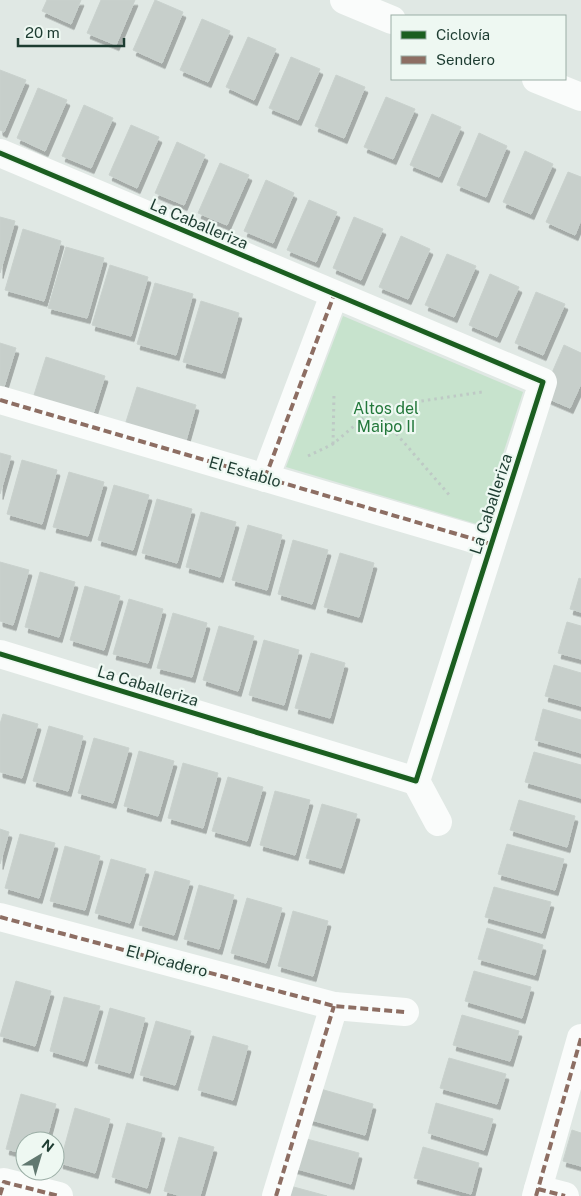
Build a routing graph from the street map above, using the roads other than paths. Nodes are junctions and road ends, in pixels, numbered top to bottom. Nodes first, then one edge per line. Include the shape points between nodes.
1 (344, 0) edge
2 (391, 20) edge
3 (538, 80) edge
4 (581, 97) edge
5 (0, 152) edge
6 (334, 295) junction
7 (0, 400) edge
8 (265, 478) junction
9 (491, 544) junction
10 (0, 654) edge
11 (416, 780) junction
12 (438, 822) dead end
13 (0, 917) edge
14 (334, 1006) junction
15 (405, 1012) dead end
16 (581, 1038) edge
17 (537, 1192) edge
18 (0, 1195) edge
19 (59, 1196) edge
20 (276, 1196) edge
21 (566, 1196) edge

1 - 2 street
3 - 4 street
5 - 6 street, La Caballeriza
6 - 8 street
6 - 9 street, La Caballeriza via 543,382
7 - 8 street, El Establo
8 - 9 street, El Establo
9 - 11 street, La Caballeriza
10 - 11 street, La Caballeriza
11 - 12 street
13 - 14 street, El Picadero
14 - 15 street, El Picadero
14 - 20 street
16 - 17 street
17 - 21 street
18 - 19 street via 4,1182

